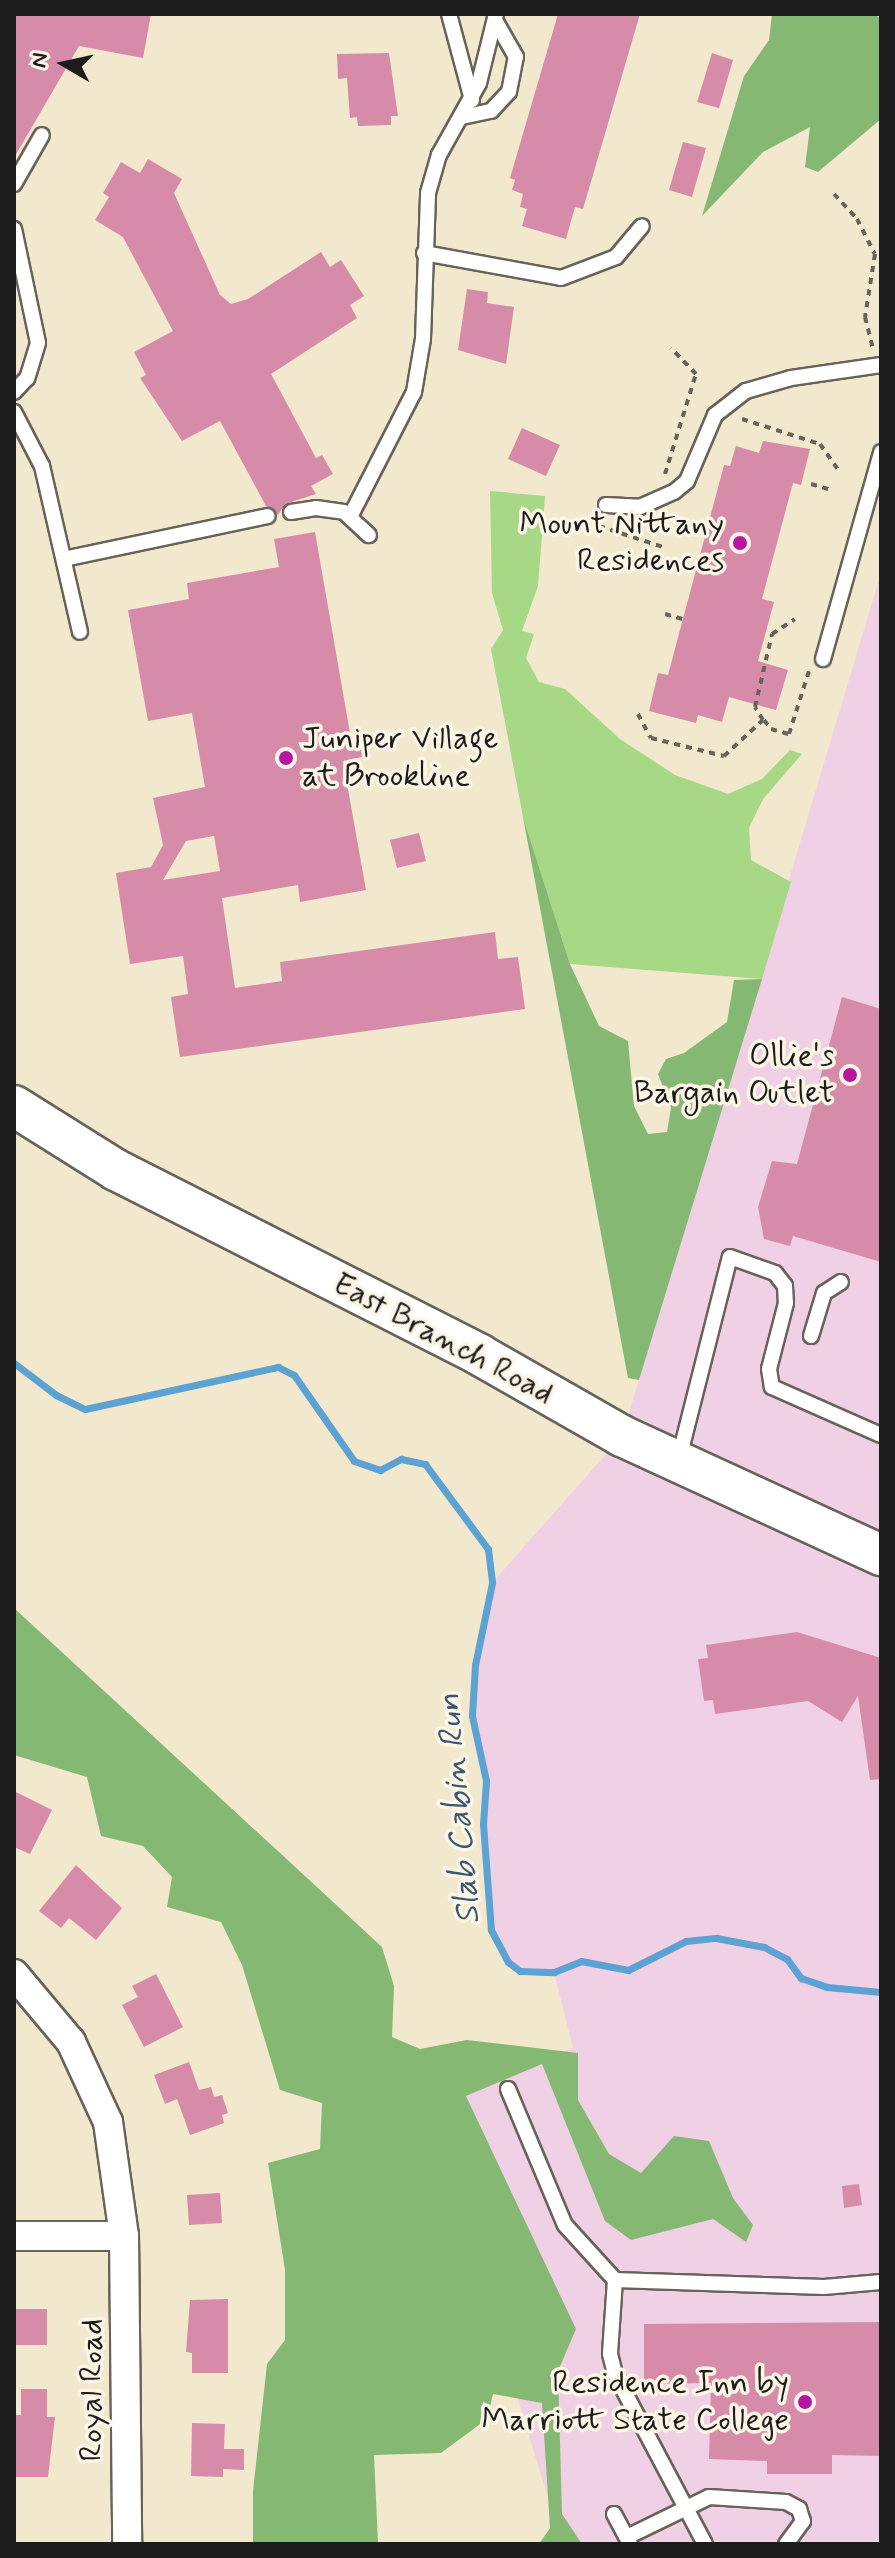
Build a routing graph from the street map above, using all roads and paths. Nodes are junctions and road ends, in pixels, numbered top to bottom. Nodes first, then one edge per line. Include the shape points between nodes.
1 (449, 14) edge
2 (496, 17) edge
3 (472, 101) junction
4 (462, 117) junction
5 (42, 135) dead end
6 (14, 184) edge
7 (834, 194) dead end
8 (642, 226) dead end
9 (14, 229) edge
10 (424, 253) junction
11 (19, 278) edge
12 (671, 348) dead end
13 (877, 358) edge
14 (14, 392) edge
15 (14, 412) edge
16 (734, 416) dead end
17 (881, 452) edge
18 (838, 470) dead end
19 (668, 482) dead end
20 (811, 484) dead end
21 (832, 490) dead end
22 (606, 505) dead end
23 (291, 512) dead end
24 (351, 515) junction
25 (268, 516) dead end
26 (599, 526) dead end
27 (369, 535) dead end
28 (666, 548) dead end
29 (64, 559) junction
30 (665, 614) dead end
31 (682, 619) dead end
32 (795, 619) dead end
33 (80, 632) dead end
34 (823, 659) joint
35 (638, 714) dead end
36 (763, 720) junction
37 (14, 1106) edge
38 (841, 1282) dead end
39 (811, 1336) dead end
40 (881, 1435) edge
41 (678, 1463) junction
42 (881, 1555) edge
43 (14, 1974) edge
44 (508, 2089) dead end
45 (14, 2236) edge
46 (124, 2236) junction
47 (615, 2280) junction
48 (881, 2282) edge
49 (687, 2507) junction
50 (614, 2514) dead end
51 (629, 2541) edge
52 (127, 2544) edge
53 (705, 2544) edge
54 (786, 2544) edge

1 - 3 lane
2 - 3 lane
2 - 4 lane via 516,57 509,92 491,111
3 - 4 lane
4 - 10 lane via 432,176
5 - 6 lane
7 - 13 path via 857,219 875,254 865,317
8 - 10 lane via 616,257 561,278
9 - 11 lane
10 - 24 lane via 423,339 414,392
11 - 14 lane via 38,343 27,378
12 - 19 path via 696,374 665,472
13 - 22 lane via 774,382 734,398 707,427 687,481 655,502 625,509
15 - 29 lane via 42,466
16 - 18 path via 820,444
17 - 34 lane
20 - 21 path
23 - 24 lane via 316,508
24 - 27 lane
25 - 29 lane
26 - 28 path
29 - 33 lane
30 - 31 path
32 - 36 path via 767,640 755,707
34 - 36 path via 809,669 789,734 771,729
35 - 36 path via 651,738 724,756
37 - 41 main road, East Branch Road via 116,1170 480,1355
38 - 39 lane via 824,1293
40 - 41 lane via 772,1387 769,1369 786,1303 785,1286 775,1273 730,1257
41 - 42 main road, East Branch Road
43 - 46 street, Royal Road via 71,2042 92,2080 108,2122
44 - 47 lane via 565,2225 577,2245
45 - 46 street
46 - 52 street, Royal Road
47 - 48 lane via 824,2287
47 - 49 lane via 610,2354 615,2374 649,2447
49 - 51 lane
49 - 53 lane
49 - 54 lane via 709,2497 786,2502 799,2509 803,2521
50 - 51 lane

